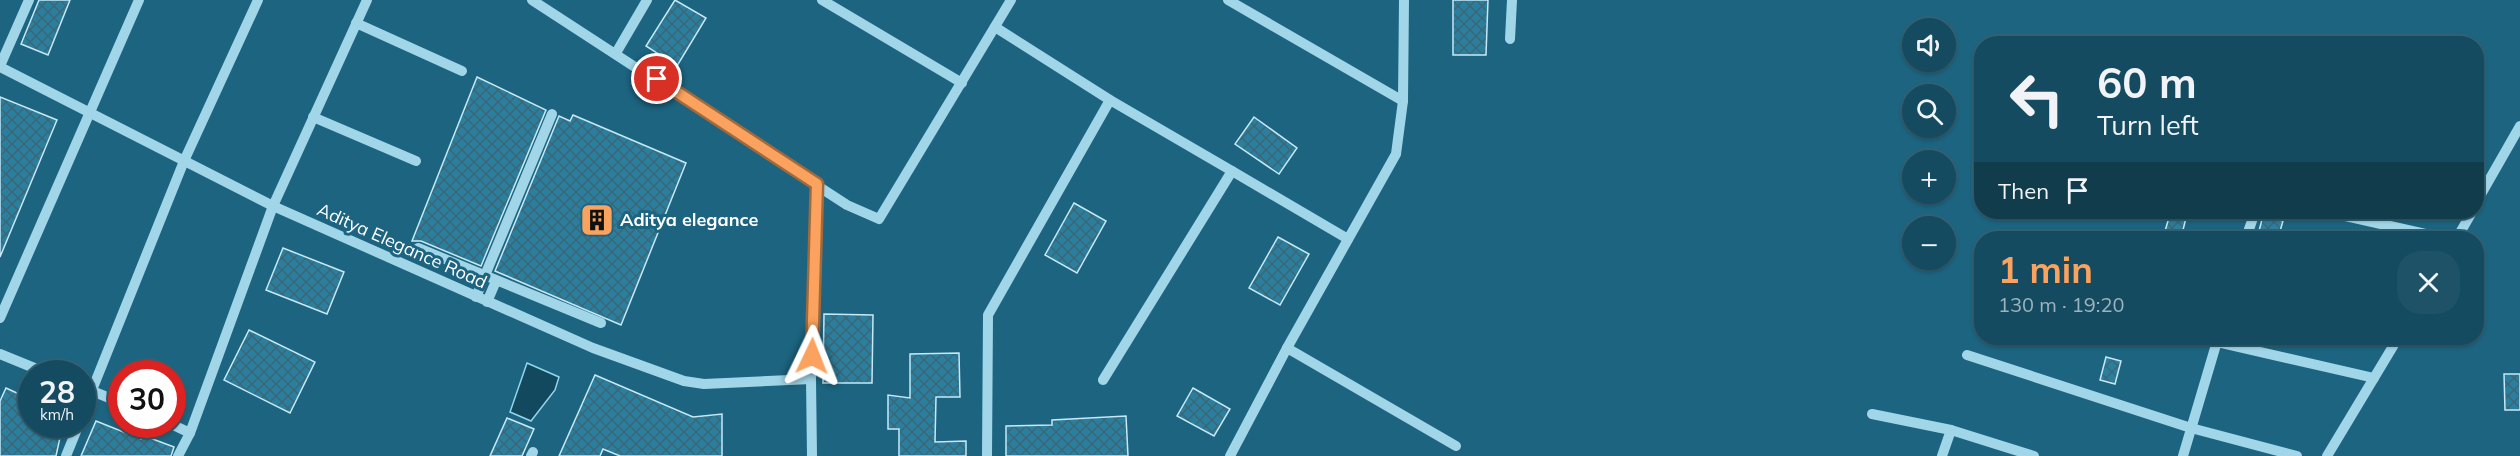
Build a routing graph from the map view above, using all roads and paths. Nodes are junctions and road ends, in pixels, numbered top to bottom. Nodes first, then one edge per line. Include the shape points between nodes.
1 (29, 0) edge
2 (139, 0) edge
3 (258, 0) edge
4 (367, 0) edge
5 (532, 0) edge
6 (648, 0) edge
7 (822, 0) edge
8 (1011, 0) edge
9 (1228, 0) edge
10 (1404, 0) edge
11 (1512, 0) edge
12 (838, 4) edge
13 (356, 23) junction
14 (994, 27) junction
15 (1510, 39) dead end
16 (616, 53) junction
17 (0, 67) edge
18 (462, 71) dead end
19 (962, 83) junction
20 (1110, 100) junction
21 (1403, 100) junction
22 (89, 110) junction
23 (552, 114) dead end
24 (313, 117) junction
25 (2520, 126) edge
26 (184, 160) junction
27 (416, 161) dead end
28 (1232, 171) junction
29 (2484, 180) edge
30 (817, 184) junction
31 (273, 206) junction
32 (2382, 219) edge
33 (2421, 231) edge
34 (1348, 239) junction
35 (418, 248) dead end
36 (484, 276) junction
37 (496, 280) junction
38 (476, 297) junction
39 (487, 302) junction
40 (0, 318) edge
41 (601, 323) dead end
42 (2216, 345) edge
43 (2238, 345) edge
44 (2394, 345) edge
45 (1287, 348) junction
46 (1967, 355) dead end
47 (1, 358) edge
48 (18, 364) edge
49 (96, 368) edge
50 (2374, 378) junction
51 (811, 379) junction
52 (1103, 380) dead end
53 (1872, 414) dead end
54 (2191, 428) junction
55 (1951, 430) junction
56 (186, 431) edge
57 (190, 433) junction
58 (73, 438) edge
59 (1456, 446) dead end
60 (66, 456) edge
61 (178, 456) edge
62 (812, 456) edge
63 (987, 456) edge
64 (1230, 456) edge
65 (1941, 456) edge
66 (2034, 456) edge
67 (2183, 456) edge
68 (2297, 456) edge
69 (2327, 456) edge

1 - 17 street
2 - 22 street
3 - 26 street
4 - 13 street
5 - 16 street
6 - 16 street
7 - 12 street
8 - 14 street
9 - 21 street
10 - 21 street
11 - 15 street
12 - 19 street
13 - 18 street
13 - 24 street
14 - 19 street
14 - 20 street
16 - 30 street
17 - 22 street, Aditya Elegance Road
19 - 30 street via 879,219
20 - 28 street
20 - 63 street via 988,315
21 - 34 street via 1396,154
22 - 26 street, Aditya Elegance Road
22 - 40 street
23 - 36 street
24 - 27 street
24 - 31 street
25 - 29 street
26 - 31 street, Aditya Elegance Road
26 - 49 street
28 - 34 street
28 - 52 street
30 - 51 street
31 - 38 street, Aditya Elegance Road
31 - 57 street
32 - 33 street
34 - 45 street
35 - 36 street
36 - 37 street
36 - 38 street
37 - 39 street
37 - 41 street
38 - 39 street, Aditya Elegance Road
39 - 51 street, Aditya Elegance Road via 592,348 684,381 704,384
42 - 54 street
43 - 50 street
44 - 50 street
45 - 59 street
45 - 64 street
46 - 54 street
47 - 48 street
50 - 69 street
51 - 62 street
53 - 55 street
54 - 67 street
54 - 68 street
55 - 65 street
55 - 66 street
56 - 57 street
57 - 61 street
58 - 60 street

